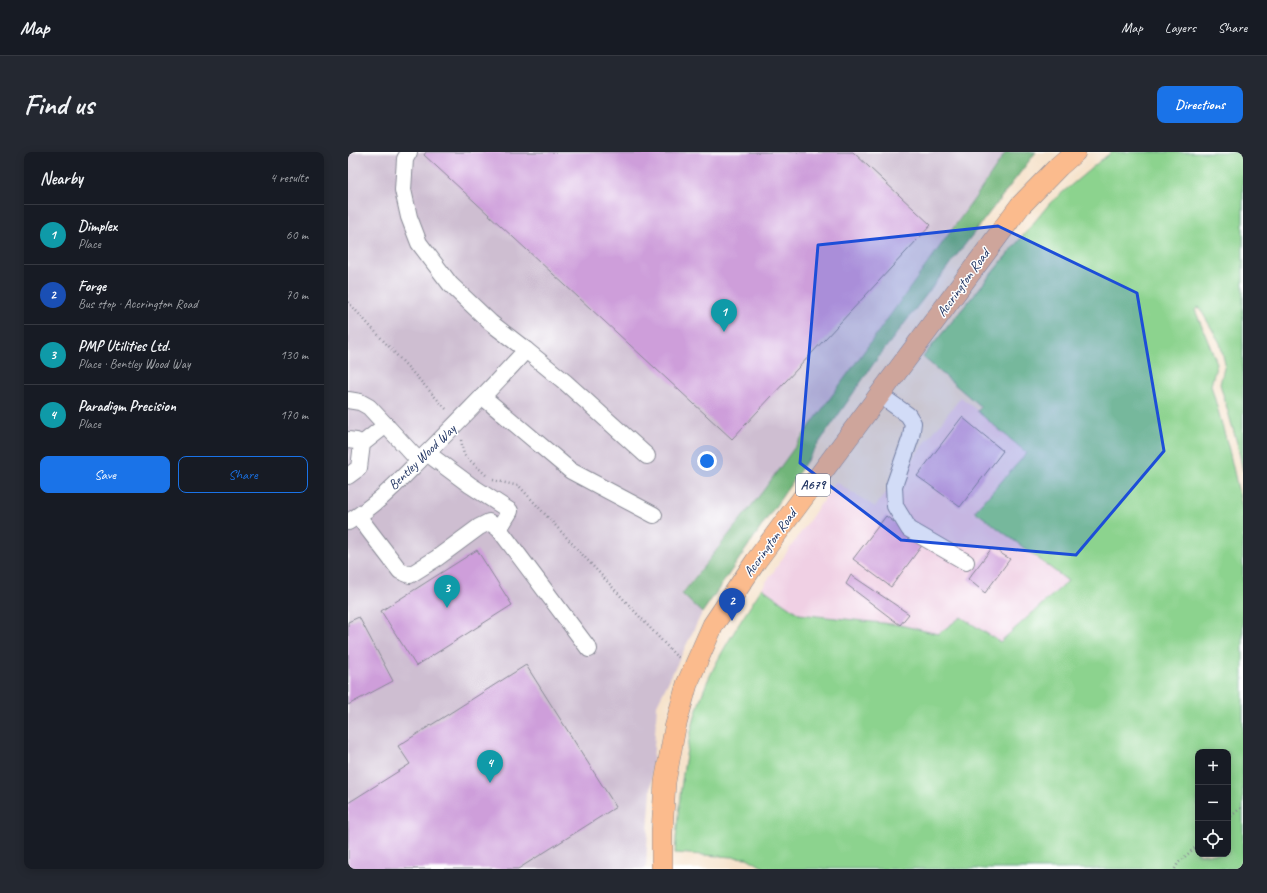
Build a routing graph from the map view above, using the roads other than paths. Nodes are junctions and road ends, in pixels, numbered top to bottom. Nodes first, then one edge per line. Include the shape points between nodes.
1 (409, 152) edge
2 (1075, 152) edge
3 (526, 350) junction
4 (488, 392) junction
5 (880, 395) junction
6 (348, 400) edge
7 (386, 425) junction
8 (355, 442) edge
9 (647, 456) dead end
10 (423, 457) junction
11 (348, 476) edge
12 (654, 515) dead end
13 (353, 519) edge
14 (499, 529) junction
15 (966, 562) dead end
16 (589, 648) dead end
17 (662, 869) edge

1 - 3 street via 405,159 404,190 409,216 419,243 450,284 491,323
2 - 5 main road, Accrington Road / A679 via 1020,206
3 - 4 street, Bentley Wood Way
3 - 9 street
4 - 10 street, Bentley Wood Way
4 - 12 street via 571,471
5 - 15 street via 908,415 913,423 911,437 894,486 895,506 909,529
5 - 17 main road, Accrington Road / A679 via 756,561 713,625 695,664 675,728 665,782
6 - 7 street via 369,407
7 - 8 street
7 - 10 street
8 - 11 street via 359,468
10 - 13 street, Bentley Wood Way via 394,486
10 - 14 street via 510,511
13 - 14 street via 400,571 410,575 479,527 489,522
14 - 16 street

